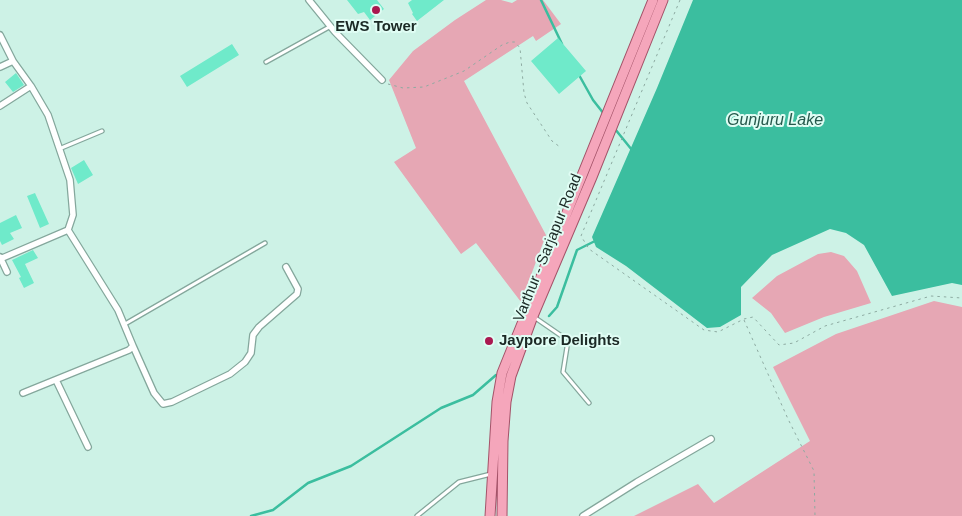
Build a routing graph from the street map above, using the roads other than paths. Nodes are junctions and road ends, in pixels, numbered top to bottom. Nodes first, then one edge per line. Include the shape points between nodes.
1 (309, 0) edge
2 (653, 0) edge
3 (663, 0) edge
4 (331, 26) junction
5 (0, 35) edge
6 (13, 61) junction
7 (266, 62) dead end
8 (0, 67) edge
9 (382, 80) road end
10 (32, 86) junction
11 (0, 106) edge
12 (102, 131) dead end
13 (58, 150) junction
14 (68, 230) junction
15 (265, 243) dead end
16 (0, 258) edge
17 (286, 267) dead end
18 (7, 272) dead end
19 (533, 316) junction
20 (125, 324) junction
21 (133, 346) junction
22 (56, 380) junction
23 (24, 393) dead end
24 (589, 403) dead end
25 (711, 439) dead end
26 (88, 446) dead end
27 (491, 474) junction
28 (417, 516) edge
29 (490, 516) edge
30 (502, 516) edge
31 (583, 516) edge

1 - 4 street
2 - 27 main road, Varthur - Sarjapur Road via 502,373 496,402
3 - 19 main road, Varthur - Sarjapur Road
4 - 7 lane
4 - 9 street
5 - 6 street
6 - 8 street
6 - 10 street
10 - 11 street
10 - 13 street via 48,115
12 - 13 lane
13 - 14 street via 70,180 73,215
14 - 16 street
14 - 20 street
15 - 20 lane
16 - 18 street
17 - 21 street via 298,289 297,294 258,327 253,335 251,353 230,374 163,404 154,393
19 - 24 lane via 563,337 567,347 563,372
19 - 30 main road, Varthur - Sarjapur Road via 511,376 506,402 502,441
20 - 21 street
21 - 22 street
22 - 23 street
22 - 26 street
25 - 31 street
27 - 28 lane via 459,482
27 - 29 main road, Varthur - Sarjapur Road

